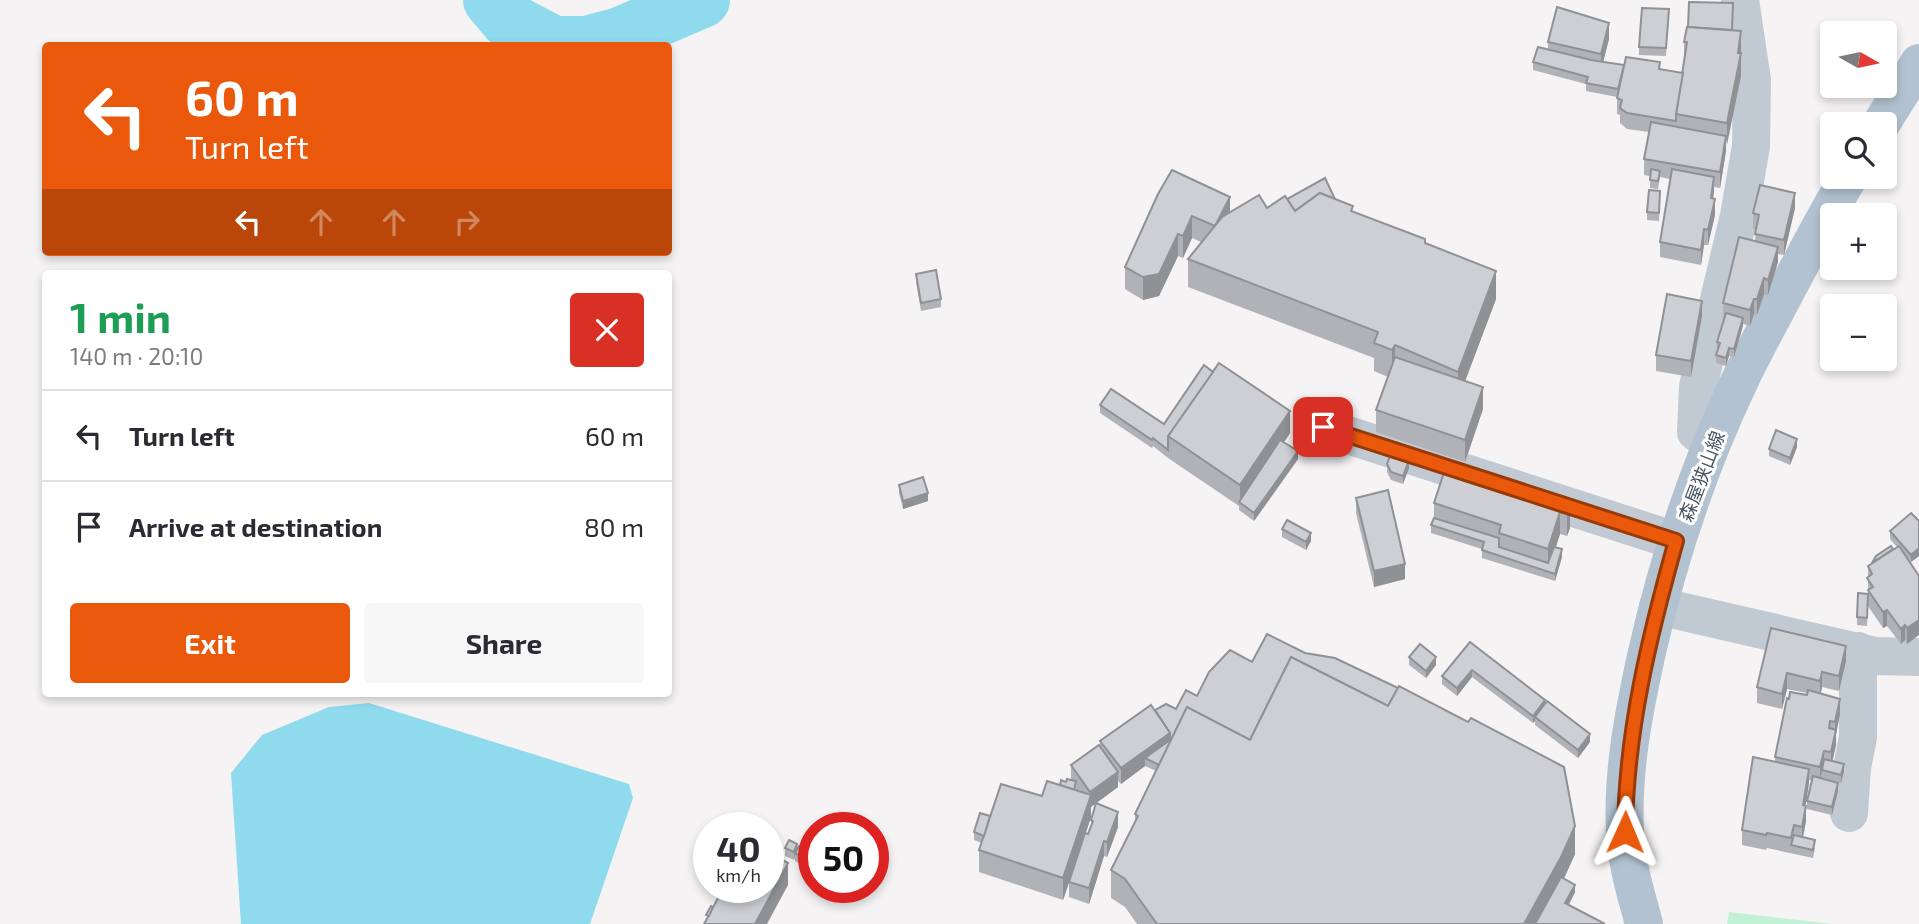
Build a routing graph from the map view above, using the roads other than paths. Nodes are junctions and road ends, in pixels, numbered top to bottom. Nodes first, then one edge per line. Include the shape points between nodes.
1 (1740, 0) edge
2 (1919, 63) edge
3 (1888, 112) edge
4 (1843, 189) edge
5 (1323, 427) dead end
6 (1711, 444) junction
7 (1676, 541) junction
8 (1658, 607) junction
9 (1858, 652) junction
10 (1919, 657) edge
11 (1849, 813) dead end
12 (1644, 924) edge

1 - 6 street via 1752,80 1751,146 1698,387 1696,432
2 - 3 main road
4 - 6 main road, 森屋狭山線 via 1739,381
5 - 7 street
6 - 7 main road, 森屋狭山線
7 - 8 main road, 森屋狭山線
8 - 9 street
8 - 12 main road, 森屋狭山線 via 1638,691 1625,794 1629,864
9 - 10 street
9 - 11 street via 1858,737

